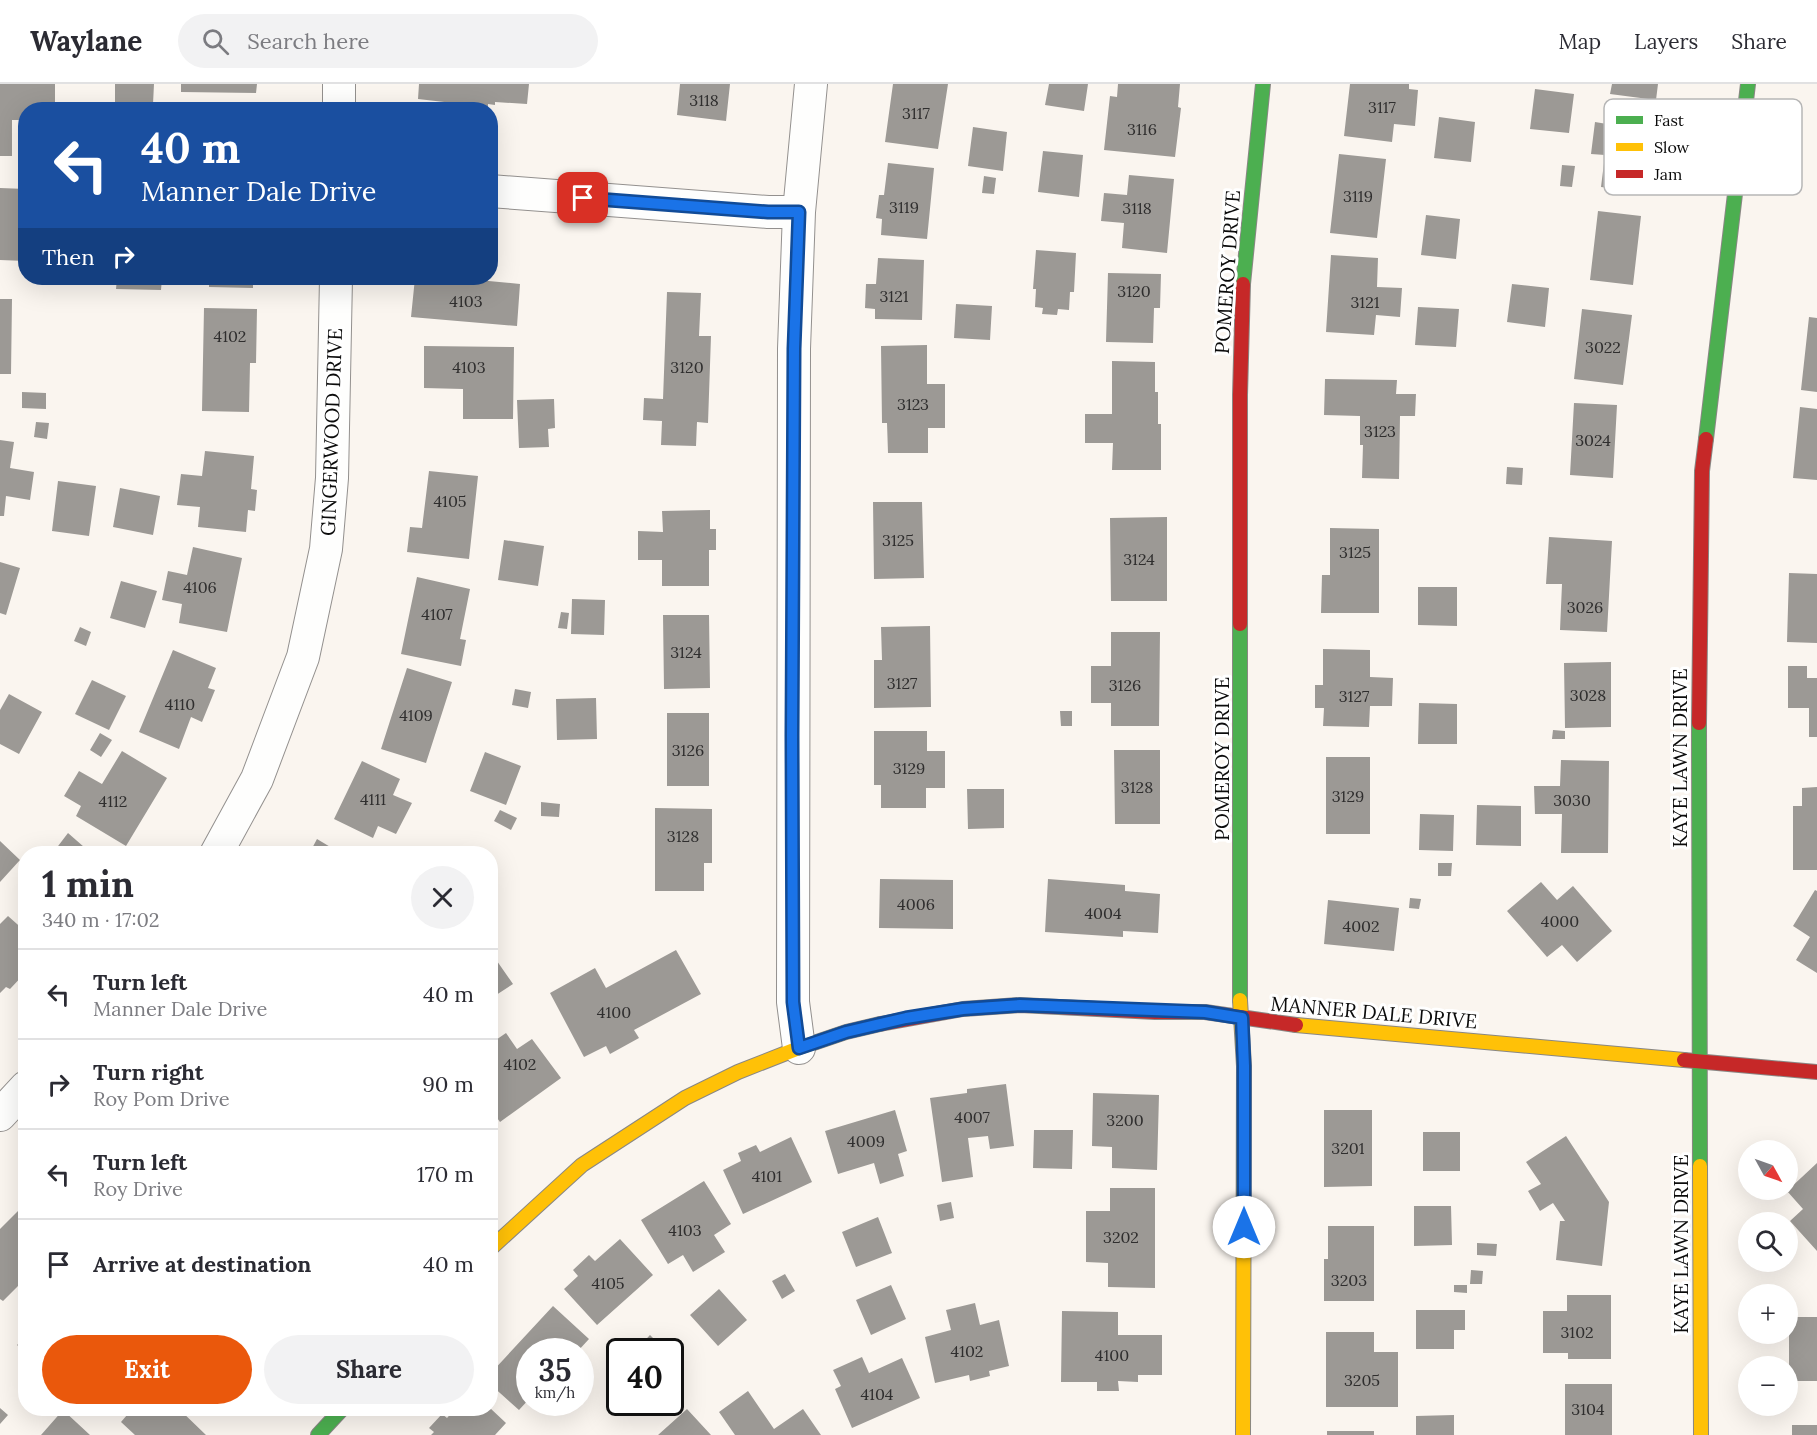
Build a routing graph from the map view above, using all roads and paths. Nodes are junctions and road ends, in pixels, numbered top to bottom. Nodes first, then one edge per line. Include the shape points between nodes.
1 (339, 84) edge
2 (811, 84) edge
3 (1263, 84) edge
4 (1748, 84) edge
5 (1746, 99) edge
6 (339, 102) edge
7 (498, 192) edge
8 (1735, 195) edge
9 (799, 212) junction
10 (336, 285) edge
11 (220, 846) edge
12 (1242, 1018) junction
13 (799, 1048) junction
14 (1698, 1060) junction
15 (1817, 1072) edge
16 (18, 1096) edge
17 (0, 1115) edge
18 (498, 1242) edge
19 (336, 1416) edge
20 (318, 1435) edge
21 (1244, 1435) edge
22 (1701, 1435) edge

1 - 6 street
2 - 9 street
3 - 12 street, POMEROY DRIVE via 1243,275 1240,395
4 - 5 street, KAYE LAWN DRIVE
7 - 9 street
8 - 14 street, KAYE LAWN DRIVE via 1702,471
9 - 13 street via 794,349 792,748 793,1002
10 - 11 street, GINGERWOOD DRIVE via 333,478 326,549 303,657 257,778
12 - 13 street, MANNER DALE DRIVE via 1205,1012 1086,1007 963,1009 846,1032
12 - 14 street, MANNER DALE DRIVE
12 - 21 street, POMEROY DRIVE
13 - 18 street, MANNER DALE DRIVE via 738,1072 666,1110 582,1165
14 - 15 street, MANNER DALE DRIVE
14 - 22 street, KAYE LAWN DRIVE
16 - 17 street
19 - 20 street

